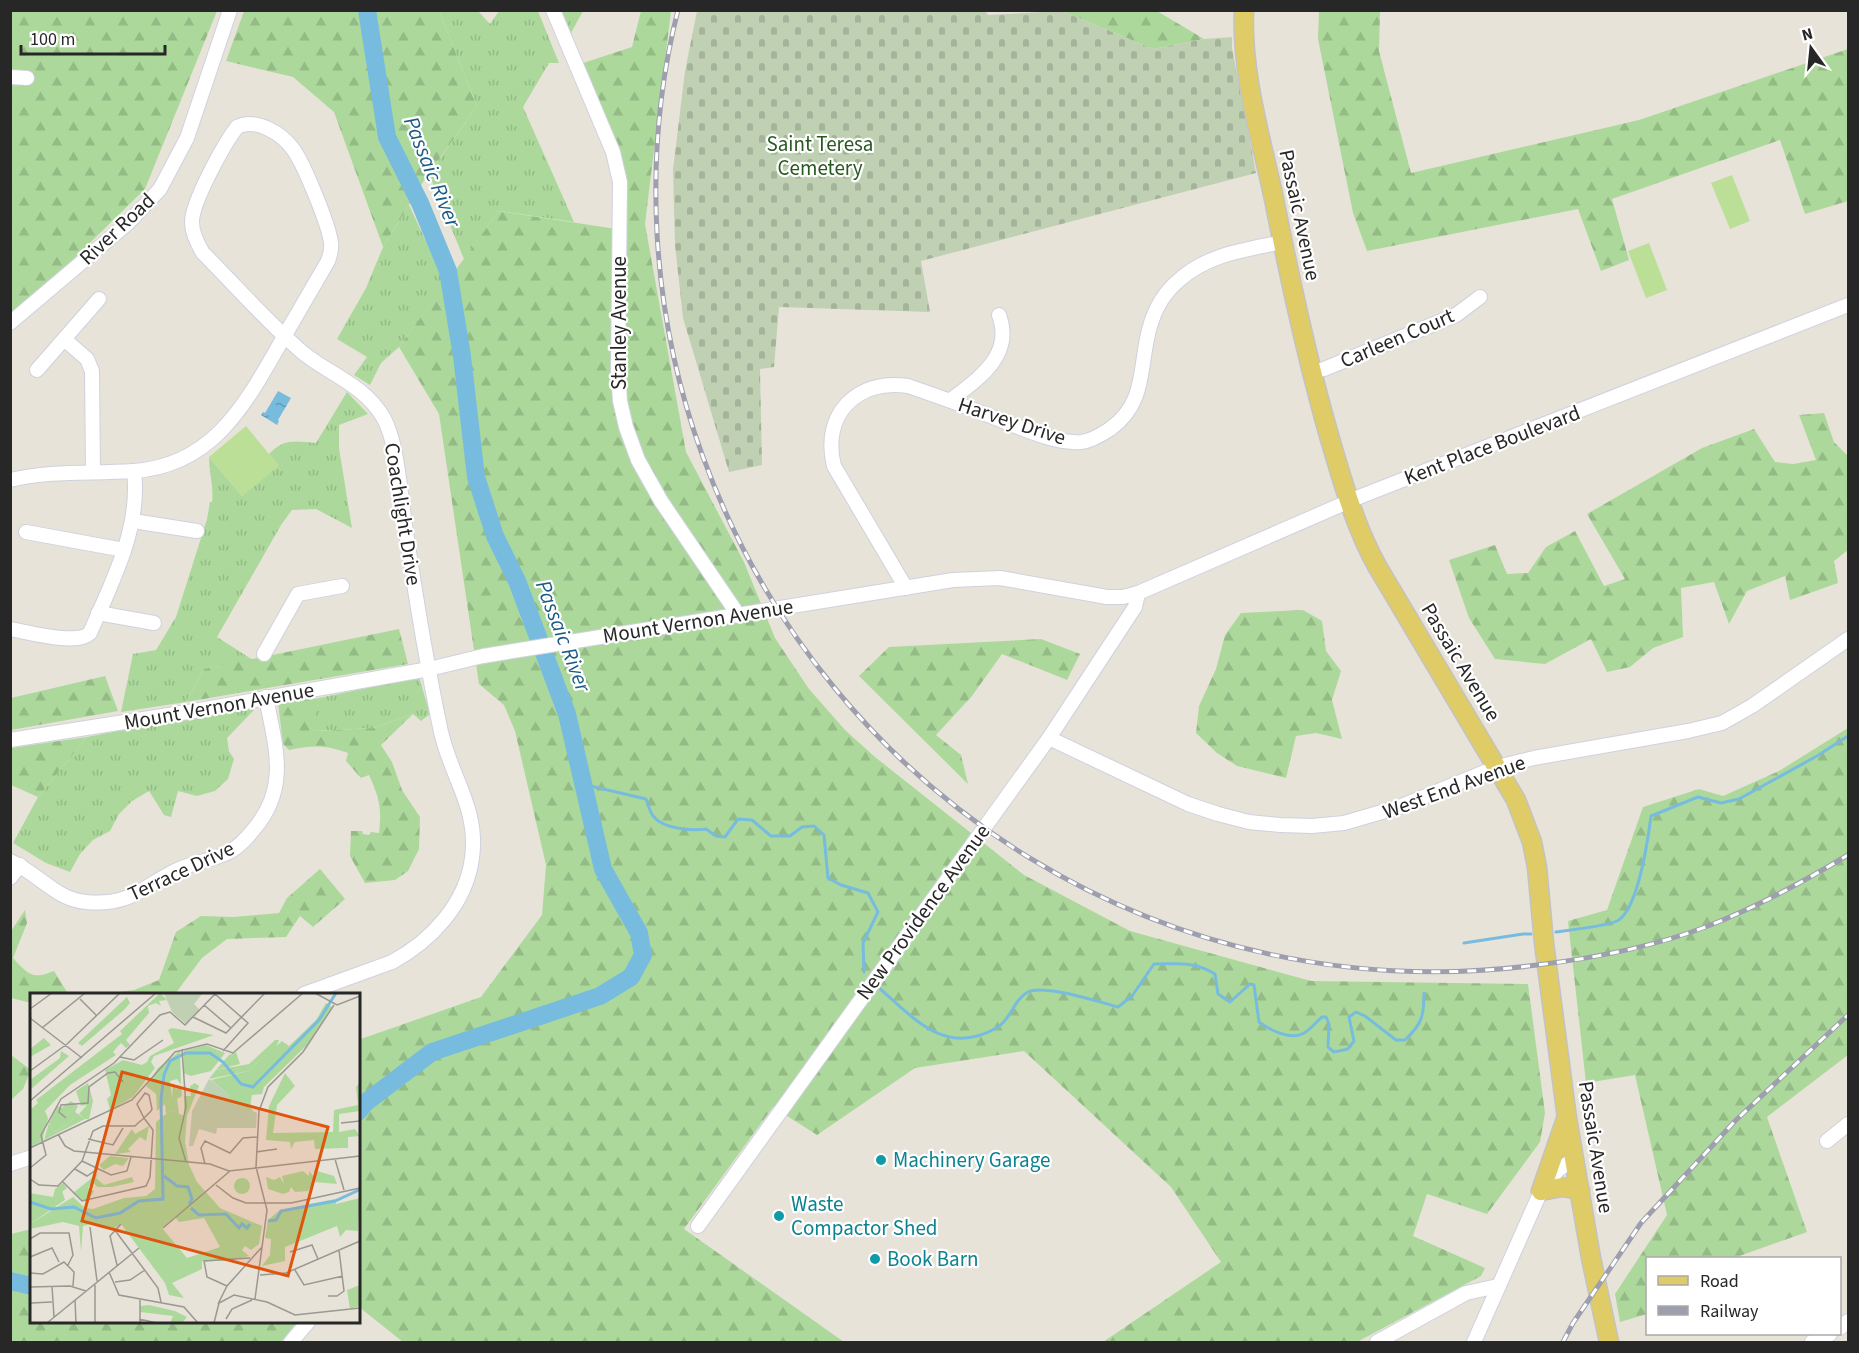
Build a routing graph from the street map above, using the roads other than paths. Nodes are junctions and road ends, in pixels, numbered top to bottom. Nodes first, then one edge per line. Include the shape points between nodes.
1 (230, 10) edge
2 (553, 10) edge
3 (1244, 10) edge
4 (10, 77) edge
5 (27, 78) dead end
6 (1283, 242) junction
7 (1480, 297) dead end
8 (99, 299) dead end
9 (1848, 305) edge
10 (999, 315) dead end
11 (10, 323) edge
12 (285, 335) junction
13 (64, 339) junction
14 (37, 370) dead end
15 (1311, 372) junction
16 (951, 400) junction
17 (93, 471) junction
18 (134, 471) junction
19 (10, 480) edge
20 (1348, 502) junction
21 (133, 521) junction
22 (197, 531) dead end
23 (26, 532) dead end
24 (124, 550) junction
25 (342, 586) dead end
26 (906, 588) junction
27 (1138, 593) junction
28 (98, 613) junction
29 (739, 616) junction
30 (154, 623) dead end
31 (10, 629) edge
32 (1848, 639) edge
33 (264, 654) dead end
34 (429, 669) junction
35 (267, 698) junction
36 (1049, 738) junction
37 (10, 740) edge
38 (1497, 767) junction
39 (15, 863) edge
40 (10, 878) edge
41 (307, 993) edge
42 (1567, 1118) junction
43 (1848, 1124) edge
44 (1827, 1141) dead end
45 (30, 1158) edge
46 (1574, 1159) junction
47 (10, 1164) edge
48 (1580, 1190) junction
49 (1541, 1191) junction
50 (698, 1226) dead end
51 (1498, 1286) junction
52 (307, 1323) edge
53 (1828, 1335) edge
54 (291, 1342) edge
55 (1377, 1342) edge
56 (1474, 1342) edge
57 (1609, 1342) edge
58 (1812, 1342) edge

1 - 11 street, River Road via 187,138 160,189 128,223
2 - 29 street, Stanley Avenue via 613,152 620,182 618,372 626,427 638,460 661,501
3 - 6 main road, Passaic Avenue via 1252,97
4 - 5 street
6 - 15 main road, Passaic Avenue
6 - 16 street, Harvey Drive via 1210,260 1172,287 1151,322 1136,397 1123,417 1097,436 1082,442 1047,437
7 - 15 street, Carleen Court via 1456,315
8 - 13 street
9 - 20 street, Kent Place Boulevard
10 - 16 street via 1004,336 997,356
12 - 12 street, Coachlight Drive via 328,261 331,242 293,149 278,135 250,123 232,135 196,202 192,224 203,253
12 - 18 street via 237,414 219,434 186,457 157,468
12 - 34 street, Coachlight Drive via 306,355 363,392 386,424 392,440
13 - 14 street
13 - 17 street via 87,359 92,371
15 - 20 main road, Passaic Avenue
16 - 26 street, Harvey Drive via 908,386 876,386 858,394 844,407 833,430 830,450 834,466
17 - 18 street
17 - 19 street
18 - 21 street
20 - 27 street, Kent Place Boulevard
20 - 38 main road, Passaic Avenue via 1377,566
21 - 22 street
21 - 24 street
23 - 24 street
24 - 28 street
25 - 33 street via 298,594
26 - 27 street, Mount Vernon Avenue via 1000,578 1107,597
26 - 29 street, Mount Vernon Avenue
27 - 36 street, New Providence Avenue via 1135,607
28 - 30 street
28 - 31 street via 90,633 82,638
29 - 34 street, Mount Vernon Avenue via 483,656
32 - 38 street, West End Avenue via 1722,723
34 - 35 street, Mount Vernon Avenue
34 - 41 street, Coachlight Drive via 442,736 473,827 467,881 447,917 406,955 378,969
35 - 37 street, Mount Vernon Avenue
35 - 39 street, Terrace Drive via 277,784 259,823 228,853 183,867 135,896 110,902 87,903 67,897
36 - 38 street, West End Avenue via 1188,804 1249,822 1280,825 1344,823 1371,816
36 - 50 street, New Providence Avenue
38 - 42 main road, Passaic Avenue via 1525,821 1537,867
39 - 40 street
42 - 46 main road, Passaic Avenue
42 - 49 main road
43 - 44 street
45 - 47 street
46 - 48 main road, Passaic Avenue
46 - 49 street via 1558,1170
48 - 49 main road via 1562,1187
48 - 57 main road, Passaic Avenue
49 - 51 street
51 - 55 street via 1466,1293
51 - 56 street
52 - 54 street
53 - 58 street

